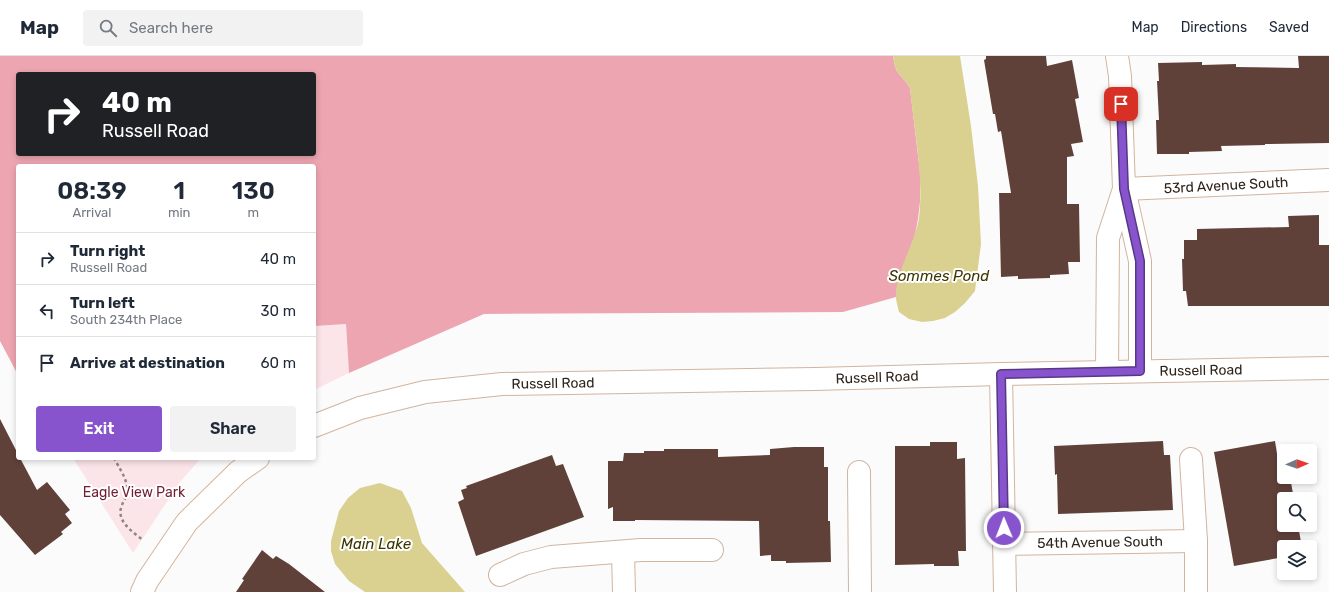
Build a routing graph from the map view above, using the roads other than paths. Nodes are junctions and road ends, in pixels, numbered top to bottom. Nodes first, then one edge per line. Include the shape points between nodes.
1 (1117, 56) edge
2 (1329, 180) edge
3 (1124, 189) junction
4 (1329, 368) edge
5 (1140, 371) junction
6 (1107, 372) junction
7 (1001, 374) junction
8 (316, 425) edge
9 (1191, 459) dead end
10 (255, 460) edge
11 (859, 472) dead end
12 (1196, 541) junction
13 (1004, 544) junction
14 (712, 550) dead end
15 (623, 552) junction
16 (500, 575) dead end
17 (142, 592) edge
18 (624, 592) edge
19 (860, 592) edge
20 (1005, 592) edge
21 (1196, 592) edge

1 - 3 street
2 - 3 street, 53rd Avenue South
3 - 5 street via 1140,261
3 - 6 street via 1108,238
4 - 5 street, Russell Road
5 - 6 street, Russell Road
6 - 7 street, Russell Road
7 - 8 street, Russell Road via 502,384 425,392 360,408
7 - 13 street
9 - 12 street
10 - 17 street via 238,472 187,522
11 - 19 street
12 - 13 street, 54th Avenue South
12 - 21 street
13 - 20 street
14 - 15 street
15 - 16 street via 551,557 524,564
15 - 18 street

